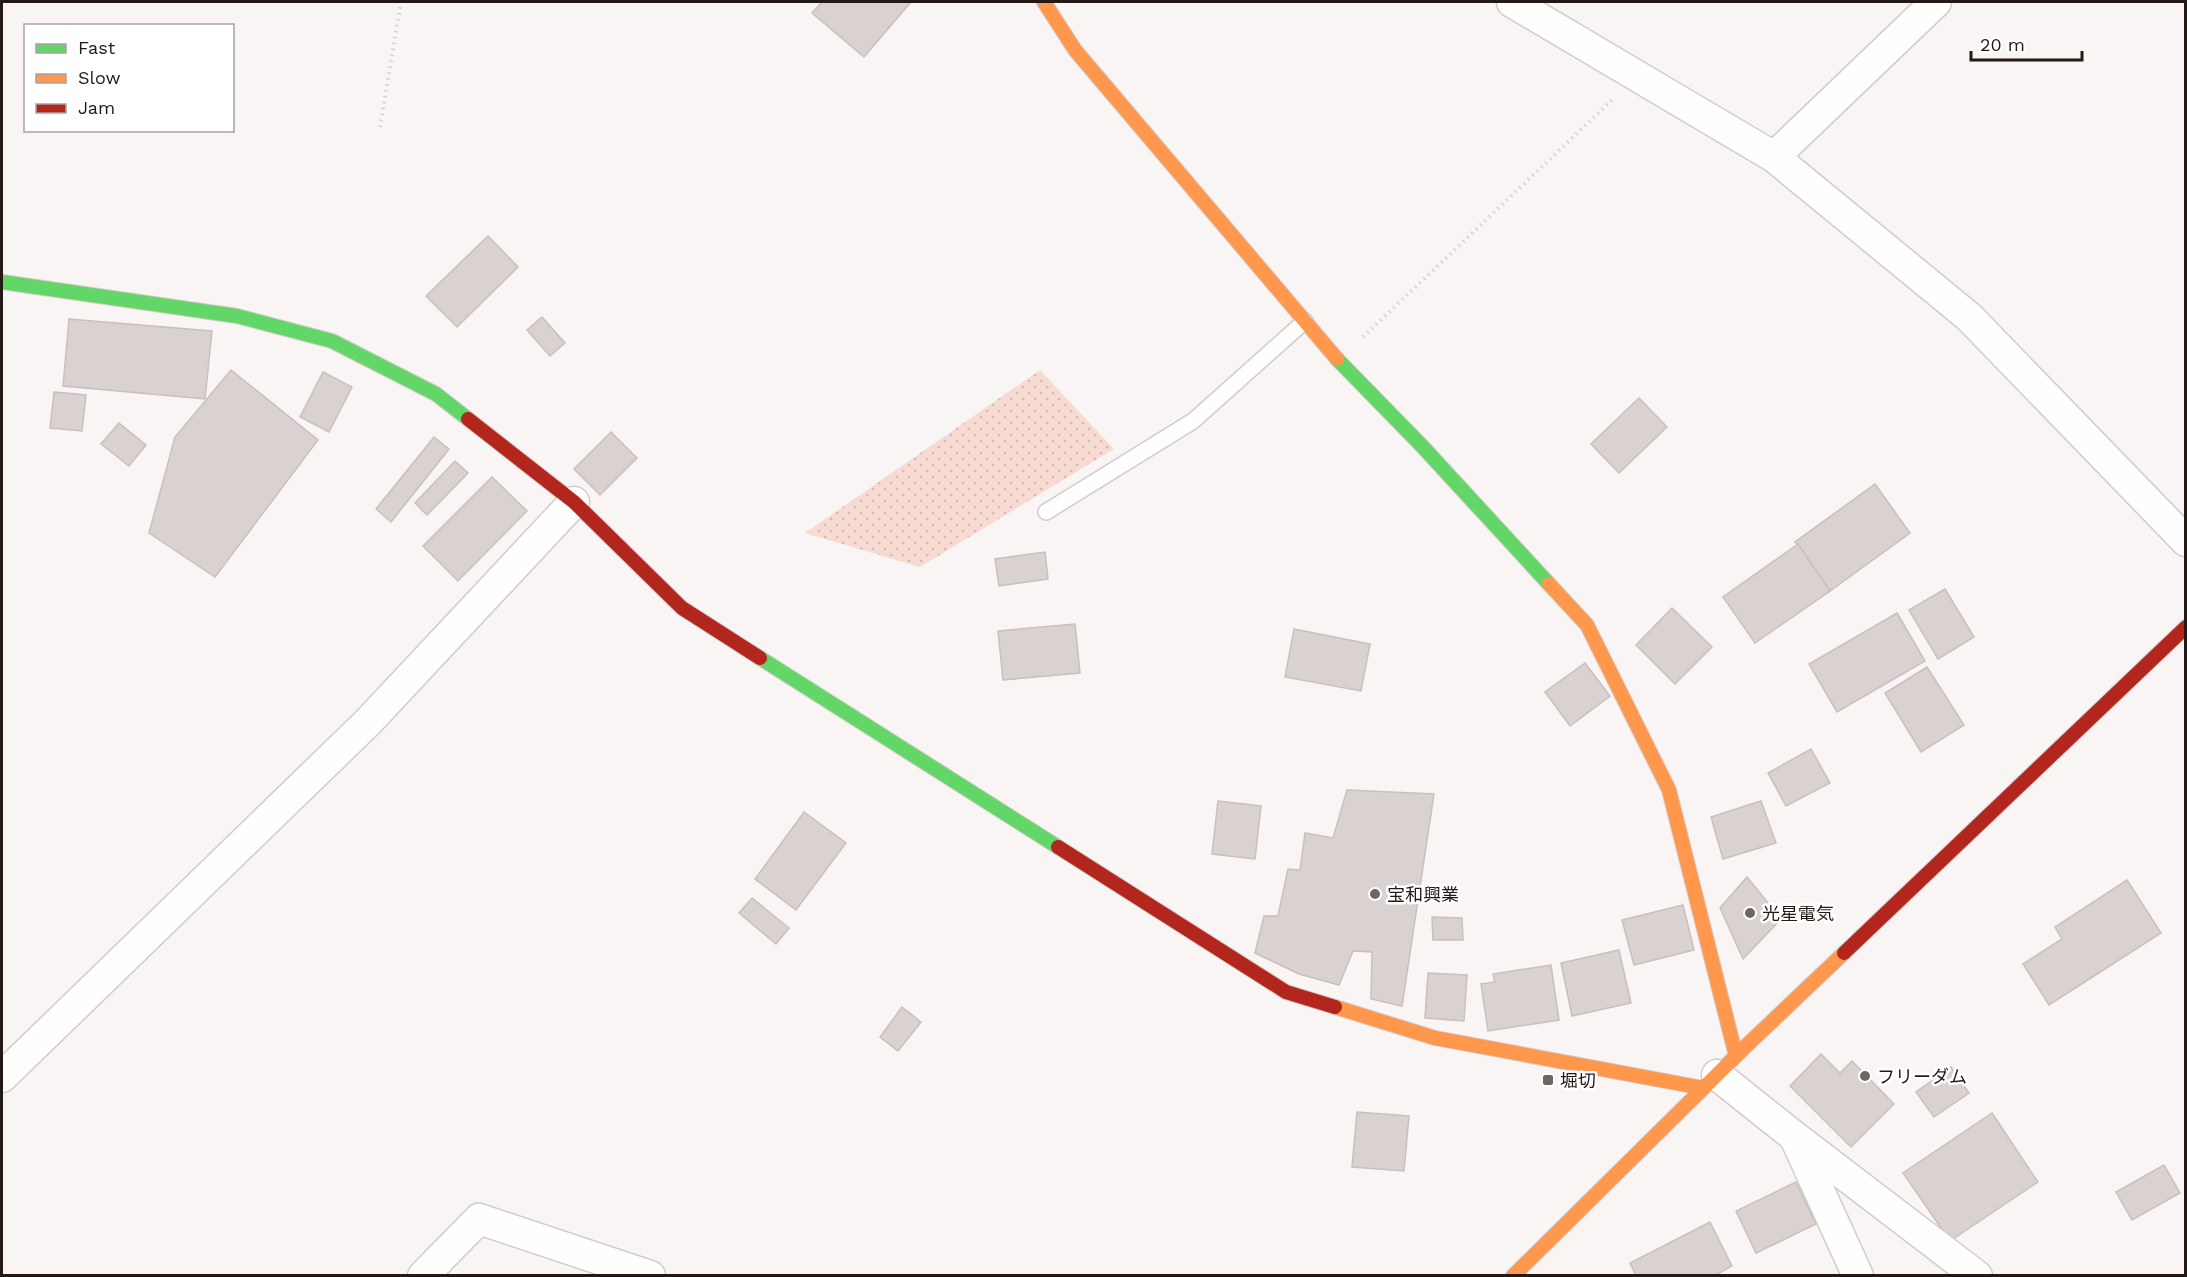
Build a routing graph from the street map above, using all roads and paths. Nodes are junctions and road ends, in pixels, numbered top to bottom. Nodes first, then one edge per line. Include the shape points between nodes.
1 (401, 2) edge
2 (1044, 2) edge
3 (1512, 2) edge
4 (1936, 2) edge
5 (1637, 76) junction
6 (380, 127) dead end
7 (1774, 157) junction
8 (2, 282) edge
9 (1305, 321) junction
10 (1339, 361) junction
11 (574, 502) junction
12 (1046, 512) dead end
13 (2186, 541) edge
14 (2186, 627) edge
15 (1719, 1073) junction
16 (2, 1077) edge
17 (1795, 1137) junction
18 (423, 1275) edge
19 (650, 1275) edge
20 (1513, 1275) edge
21 (1858, 1275) edge
22 (1977, 1275) edge

1 - 6 path
2 - 9 street via 1076,50
3 - 5 street
4 - 7 street
5 - 7 street
5 - 10 path
7 - 13 street via 1969,317
8 - 11 street via 237,316 332,341 436,394
9 - 10 street
9 - 12 lane via 1193,421
10 - 15 street via 1587,625 1669,790
11 - 15 street via 682,608 1286,992 1435,1038
11 - 16 street via 368,722
14 - 15 street
15 - 17 street
15 - 20 street
17 - 21 street
17 - 22 street
18 - 19 street via 479,1219

